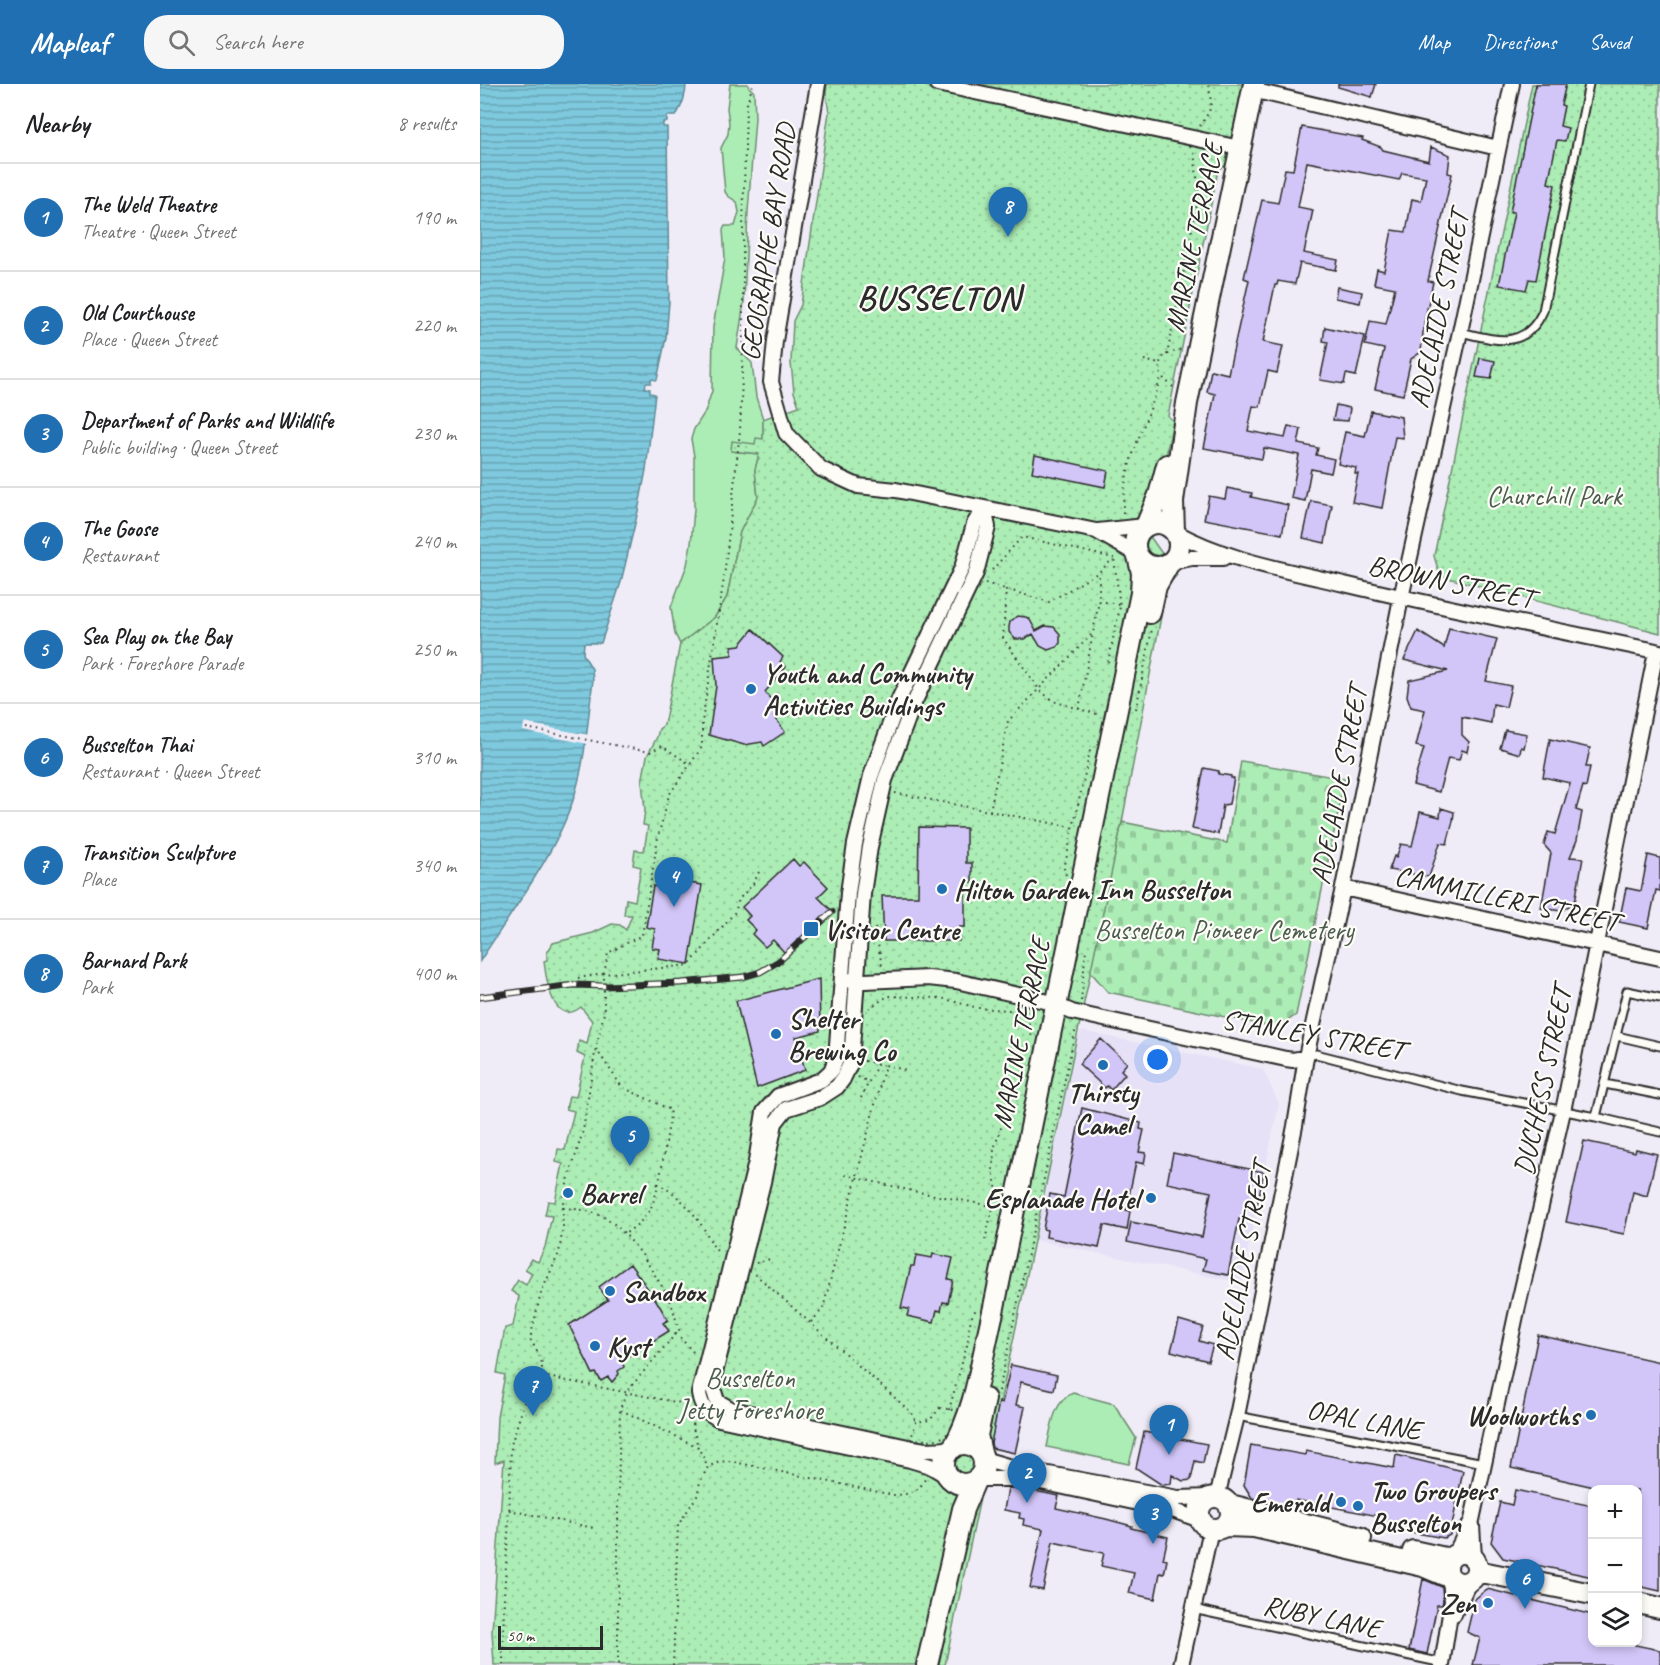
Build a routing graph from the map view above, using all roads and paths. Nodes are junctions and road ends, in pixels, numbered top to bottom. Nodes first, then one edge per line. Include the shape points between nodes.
1 (753, 84) edge
2 (818, 84) edge
3 (937, 84) edge
4 (1209, 84) edge
5 (1512, 84) edge
6 (1589, 84) edge
7 (1253, 87) edge
8 (1197, 139) junction
9 (1240, 148) junction
10 (1498, 148) junction
11 (1460, 332) junction
12 (1200, 343) junction
13 (1167, 355) junction
14 (1144, 360) dead end
15 (1159, 364) junction
16 (1161, 376) junction
17 (1187, 403) junction
18 (984, 508) junction
19 (1146, 526) junction
20 (1124, 529) junction
21 (1096, 531) junction
22 (1174, 532) junction
23 (1120, 544) junction
24 (1138, 556) junction
25 (1232, 557) junction
26 (1114, 558) junction
27 (1170, 562) junction
28 (1099, 572) junction
29 (990, 573) dead end
30 (1006, 589) junction
31 (982, 591) dead end
32 (1401, 598) junction
33 (1099, 601) junction
34 (1119, 604) junction
35 (1152, 629) dead end
36 (1093, 633) junction
37 (1658, 652) edge
38 (1108, 670) dead end
39 (1039, 689) junction
40 (1079, 709) junction
41 (1136, 709) dead end
42 (1101, 723) dead end
43 (526, 728) dead end
44 (1094, 741) dead end
45 (691, 765) junction
46 (897, 784) dead end
47 (990, 811) junction
48 (1073, 827) junction
49 (761, 868) dead end
50 (1067, 879) dead end
51 (1343, 888) junction
52 (875, 925) dead end
53 (1052, 939) dead end
54 (1596, 944) junction
55 (1086, 948) dead end
56 (1660, 958) edge
57 (603, 974) junction
58 (578, 978) dead end
59 (842, 980) junction
60 (857, 980) junction
61 (885, 980) junction
62 (888, 996) junction
63 (1030, 997) junction
64 (1660, 998) edge
65 (1067, 1009) junction
66 (864, 1012) dead end
67 (1026, 1012) junction
68 (1617, 1036) junction
69 (1033, 1043) dead end
70 (1660, 1046) edge
71 (596, 1049) junction
72 (1306, 1057) junction
73 (858, 1059) dead end
74 (878, 1064) junction
75 (885, 1065) junction
76 (906, 1070) dead end
77 (1605, 1084) junction
78 (1660, 1095) edge
79 (1022, 1097) dead end
80 (861, 1098) dead end
81 (1563, 1111) junction
82 (1596, 1117) junction
83 (1660, 1132) edge
84 (845, 1175) dead end
85 (856, 1177) junction
86 (657, 1184) junction
87 (993, 1207) junction
88 (563, 1208) junction
89 (625, 1234) junction
90 (985, 1240) dead end
91 (770, 1259) dead end
92 (741, 1264) junction
93 (993, 1312) junction
94 (810, 1323) junction
95 (542, 1376) junction
96 (627, 1392) junction
97 (998, 1397) dead end
98 (686, 1404) dead end
99 (620, 1409) junction
100 (949, 1410) junction
101 (1237, 1416) junction
102 (916, 1422) junction
103 (903, 1436) dead end
104 (911, 1439) junction
105 (952, 1448) junction
106 (982, 1456) junction
107 (1484, 1464) junction
108 (708, 1467) junction
109 (942, 1473) junction
110 (976, 1480) junction
111 (1219, 1500) junction
112 (509, 1510) junction
113 (1212, 1525) junction
114 (594, 1528) dead end
115 (1461, 1568) junction
116 (946, 1573) junction
117 (1588, 1593) edge
118 (1642, 1604) edge
119 (1660, 1608) edge
120 (1193, 1610) junction
121 (1442, 1664) edge
122 (503, 1665) edge
123 (618, 1665) edge
124 (673, 1665) edge
125 (927, 1665) edge
126 (1181, 1665) edge

1 - 45 path via 746,107 740,430 702,747
2 - 18 street, GEOGRAPHE BAY ROAD via 771,382 786,433 821,469 858,486
3 - 8 street
4 - 8 path via 1211,104
5 - 10 street, ADELAIDE STREET
6 - 11 lane via 1539,319 1527,333 1511,340
7 - 9 street, MARINE TERRACE
7 - 10 street
8 - 9 street
8 - 13 path via 1194,150 1198,199
9 - 12 street, MARINE TERRACE
10 - 11 street, ADELAIDE STREET
11 - 32 street, ADELAIDE STREET
12 - 13 path
12 - 17 street, MARINE TERRACE
13 - 15 path
14 - 15 path
15 - 16 path
16 - 17 path
16 - 20 path via 1125,479
17 - 19 street, MARINE TERRACE
17 - 22 street, MARINE TERRACE via 1173,501
18 - 21 street, GEOGRAPHE BAY ROAD
18 - 59 street via 974,524 962,568 899,699 871,776 852,865
18 - 60 street via 988,526 976,573 913,705 885,780 866,867
19 - 20 street, GEOGRAPHE BAY ROAD
19 - 22 street via 1164,524
19 - 24 street via 1135,542
20 - 21 street, GEOGRAPHE BAY ROAD
21 - 23 street, GEOGRAPHE BAY ROAD
22 - 25 street, BROWN STREET
22 - 27 street via 1179,545
23 - 24 street, GEOGRAPHE BAY ROAD
23 - 26 path
24 - 27 street via 1156,567
24 - 65 street, MARINE TERRACE via 1141,592
25 - 27 street, BROWN STREET
25 - 32 street, BROWN STREET
26 - 28 path
26 - 29 path via 1022,537
26 - 34 path
27 - 65 street, MARINE TERRACE via 1154,595
28 - 30 path via 1049,602
28 - 33 path
30 - 31 path via 985,583
30 - 39 path via 1003,638
32 - 37 street, BROWN STREET
32 - 51 street, ADELAIDE STREET
33 - 34 path
33 - 36 path
34 - 38 path
35 - 41 path
36 - 39 path
36 - 40 path
37 - 54 street, DUCHESS STREET
39 - 40 path via 1056,702
39 - 47 path via 1008,721
40 - 42 path via 1102,715
43 - 45 path via 650,752 662,746
44 - 48 path
45 - 57 path via 669,795 642,935 608,953
46 - 47 path via 895,793
47 - 48 path
48 - 50 path via 1064,869
49 - 57 path via 739,899 735,912 688,965
51 - 54 street, CAMMILLERI STREET
51 - 72 street, ADELAIDE STREET
52 - 61 path
53 - 63 path via 1034,975
54 - 56 street, CAMMILLERI STREET
54 - 81 street, DUCHESS STREET
55 - 65 path
57 - 58 path
57 - 71 path via 604,1013
59 - 60 street, STANLEY STREET
59 - 92 street via 834,1065 821,1080 778,1096 761,1120
60 - 61 street, STANLEY STREET
60 - 92 street via 848,1071 829,1093 792,1106 778,1118
61 - 62 path
61 - 63 street, STANLEY STREET via 949,980
62 - 66 path
62 - 67 path via 940,998 978,1008
63 - 65 street, STANLEY STREET
63 - 67 path
64 - 68 lane via 1627,991
65 - 72 street, STANLEY STREET via 1293,1060
65 - 93 street, MARINE TERRACE
65 - 97 path
65 - 106 street, MARINE TERRACE via 1005,1317 978,1429
67 - 69 path
68 - 70 lane
68 - 77 lane
71 - 86 path via 622,1087 671,1110
71 - 88 path
72 - 81 lane, STANLEY STREET via 1316,1054 1462,1091
72 - 101 street, ADELAIDE STREET
73 - 74 path
74 - 75 path
74 - 80 path
75 - 76 path
75 - 85 path
77 - 78 lane
77 - 82 lane
79 - 87 path via 1001,1128 994,1149 997,1191
81 - 82 lane, STANLEY STREET
81 - 107 street, DUCHESS STREET
82 - 83 lane, STANLEY STREET
84 - 85 path
85 - 87 path
85 - 94 path via 823,1309
86 - 89 path via 651,1209
86 - 92 path via 696,1217 718,1253
87 - 90 path
88 - 89 path via 590,1210 612,1220
88 - 95 path via 559,1253 541,1293 530,1339 540,1355
89 - 96 path via 670,1299 679,1330
91 - 92 path
92 - 94 path
92 - 105 street via 713,1380 717,1401 731,1409 913,1448
92 - 109 street via 700,1386 707,1412 719,1419 899,1457
93 - 100 path via 978,1309 973,1313
93 - 105 street, MARINE TERRACE via 969,1412
94 - 102 path via 912,1413
95 - 96 path
95 - 112 path via 529,1387 511,1445
96 - 98 path
96 - 99 path
99 - 108 path via 698,1447
99 - 123 path
100 - 102 path via 940,1408 930,1420
100 - 104 path via 961,1412 945,1437
101 - 107 lane, OPAL LANE
101 - 111 street, ADELAIDE STREET
102 - 104 path
103 - 104 path
105 - 106 street via 968,1444
105 - 109 street
106 - 110 street via 983,1470
106 - 111 street via 1011,1467 1178,1498
107 - 115 street, DUCHESS STREET
108 - 109 path via 729,1461 892,1495 908,1495
108 - 124 path via 697,1496 678,1525
109 - 110 street via 961,1484
109 - 116 street via 952,1531
110 - 113 street via 1027,1479 1175,1511
110 - 116 street via 963,1509
111 - 113 street via 1232,1513
111 - 113 street via 1201,1505 1199,1514
111 - 115 street via 1426,1554
112 - 114 path
112 - 122 path
113 - 115 street via 1254,1527 1423,1566
113 - 120 street
115 - 117 street
115 - 121 street, DUCHESS STREET via 1458,1603
116 - 125 street
118 - 119 street
120 - 121 lane, RUBY LANE
120 - 126 street

